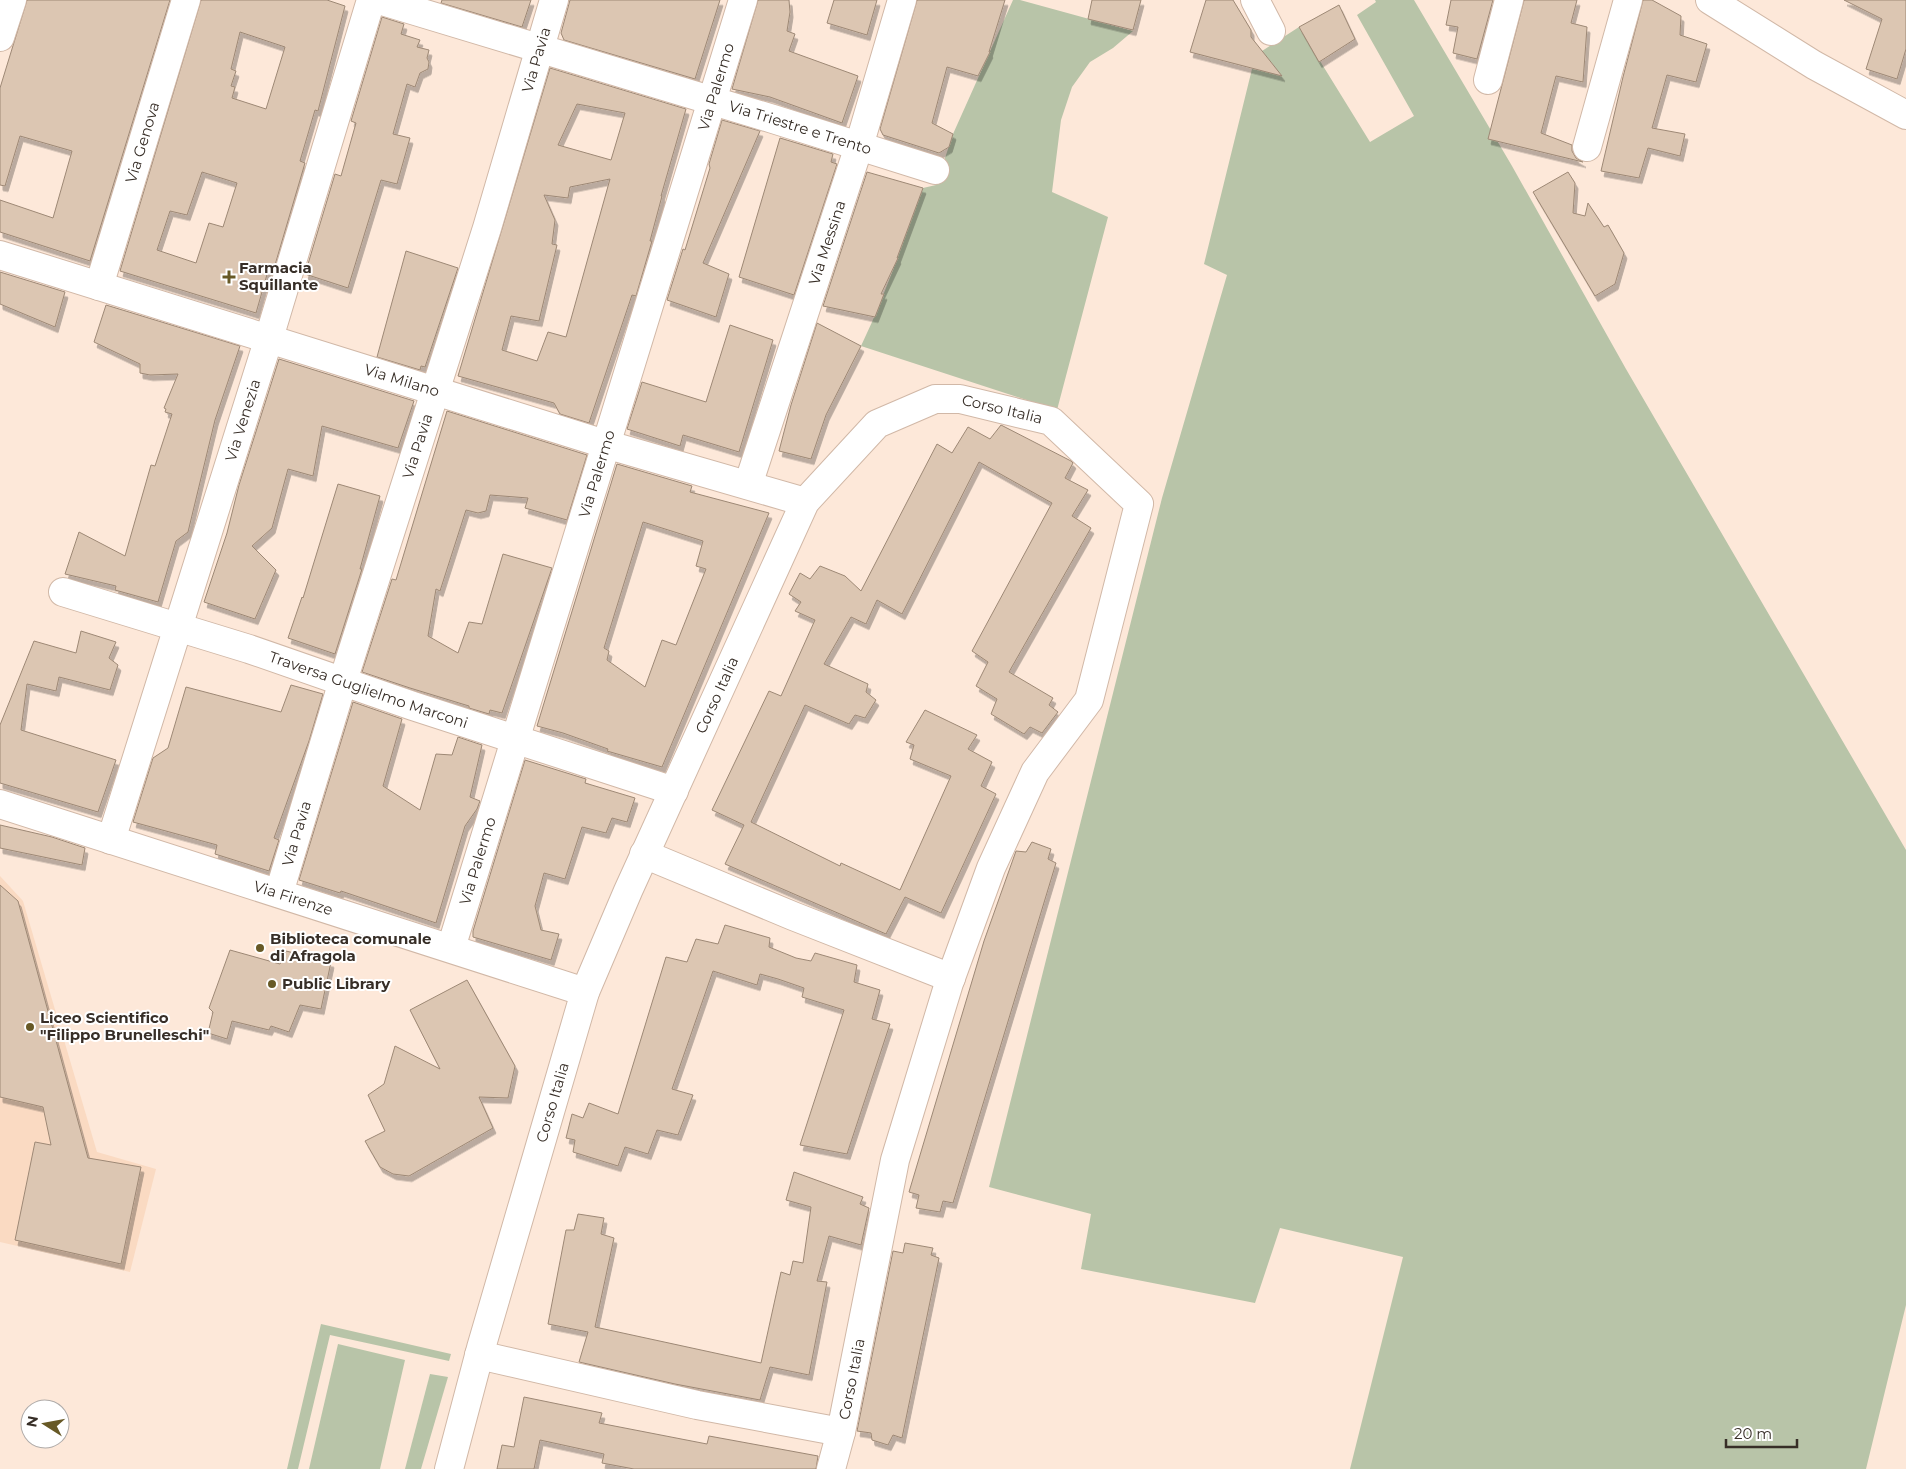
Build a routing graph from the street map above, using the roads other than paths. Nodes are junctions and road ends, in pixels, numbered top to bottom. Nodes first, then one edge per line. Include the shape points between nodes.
1 (12, 0) edge
2 (186, 0) edge
3 (371, 0) edge
4 (379, 0) edge
5 (554, 0) edge
6 (743, 0) edge
7 (902, 0) edge
8 (1255, 0) edge
9 (1509, 0) edge
10 (1628, 0) edge
11 (1710, 0) edge
12 (1271, 32) dead end
13 (0, 37) edge
14 (539, 49) junction
15 (1488, 80) dead end
16 (713, 102) junction
17 (1906, 115) edge
18 (859, 146) junction
19 (1587, 147) dead end
20 (935, 170) dead end
21 (0, 255) edge
22 (99, 286) junction
23 (269, 338) junction
24 (436, 391) junction
25 (605, 444) junction
26 (748, 485) junction
27 (805, 502) junction
28 (63, 592) dead end
29 (178, 627) junction
30 (343, 681) junction
31 (515, 740) junction
32 (674, 791) junction
33 (0, 804) edge
34 (111, 840) junction
35 (644, 854) junction
36 (279, 893) junction
37 (451, 948) junction
38 (950, 978) junction
39 (585, 992) junction
40 (479, 1355) junction
41 (842, 1432) junction
42 (449, 1469) edge
43 (831, 1469) edge

1 - 13 street
2 - 22 street, Via Genova
3 - 23 street, Via Venezia
4 - 14 street, Via Triestre e Trento
5 - 14 street, Via Pavia
6 - 16 street, Via Palermo
7 - 18 street, Via Messina
8 - 12 street
9 - 15 street
10 - 19 street
11 - 17 street via 1814,65
14 - 16 street, Via Triestre e Trento
14 - 24 street, Via Pavia
16 - 18 street, Via Triestre e Trento
16 - 25 street, Via Palermo
18 - 20 street, Via Triestre e Trento
18 - 26 street, Via Messina
21 - 22 street, Via Milano
22 - 23 street, Via Milano
23 - 24 street, Via Milano
23 - 29 street, Via Venezia
24 - 25 street, Via Milano
24 - 30 street, Via Pavia
25 - 26 street, Via Milano
25 - 31 street, Via Palermo
26 - 27 street, Via Milano
27 - 32 street, Corso Italia
27 - 38 street, Corso Italia via 877,424 935,399 943,399 1051,421 1139,504 1088,700 1035,772 991,868
28 - 29 street, Traversa Guglielmo Marconi
29 - 30 street, Traversa Guglielmo Marconi
29 - 34 street, Via Venezia
30 - 31 street, Traversa Guglielmo Marconi
30 - 36 street, Via Pavia
31 - 32 street, Traversa Guglielmo Marconi
31 - 37 street, Via Palermo
32 - 35 street, Corso Italia
33 - 34 street, Via Firenze
34 - 36 street, Via Firenze
35 - 38 street
35 - 39 street, Corso Italia
36 - 37 street, Via Firenze
37 - 39 street, Via Firenze
38 - 41 street, Corso Italia via 895,1160
39 - 40 street, Corso Italia
40 - 41 street, Corso Italia via 697,1405
40 - 42 street, Corso Italia
41 - 43 street, Corso Italia

